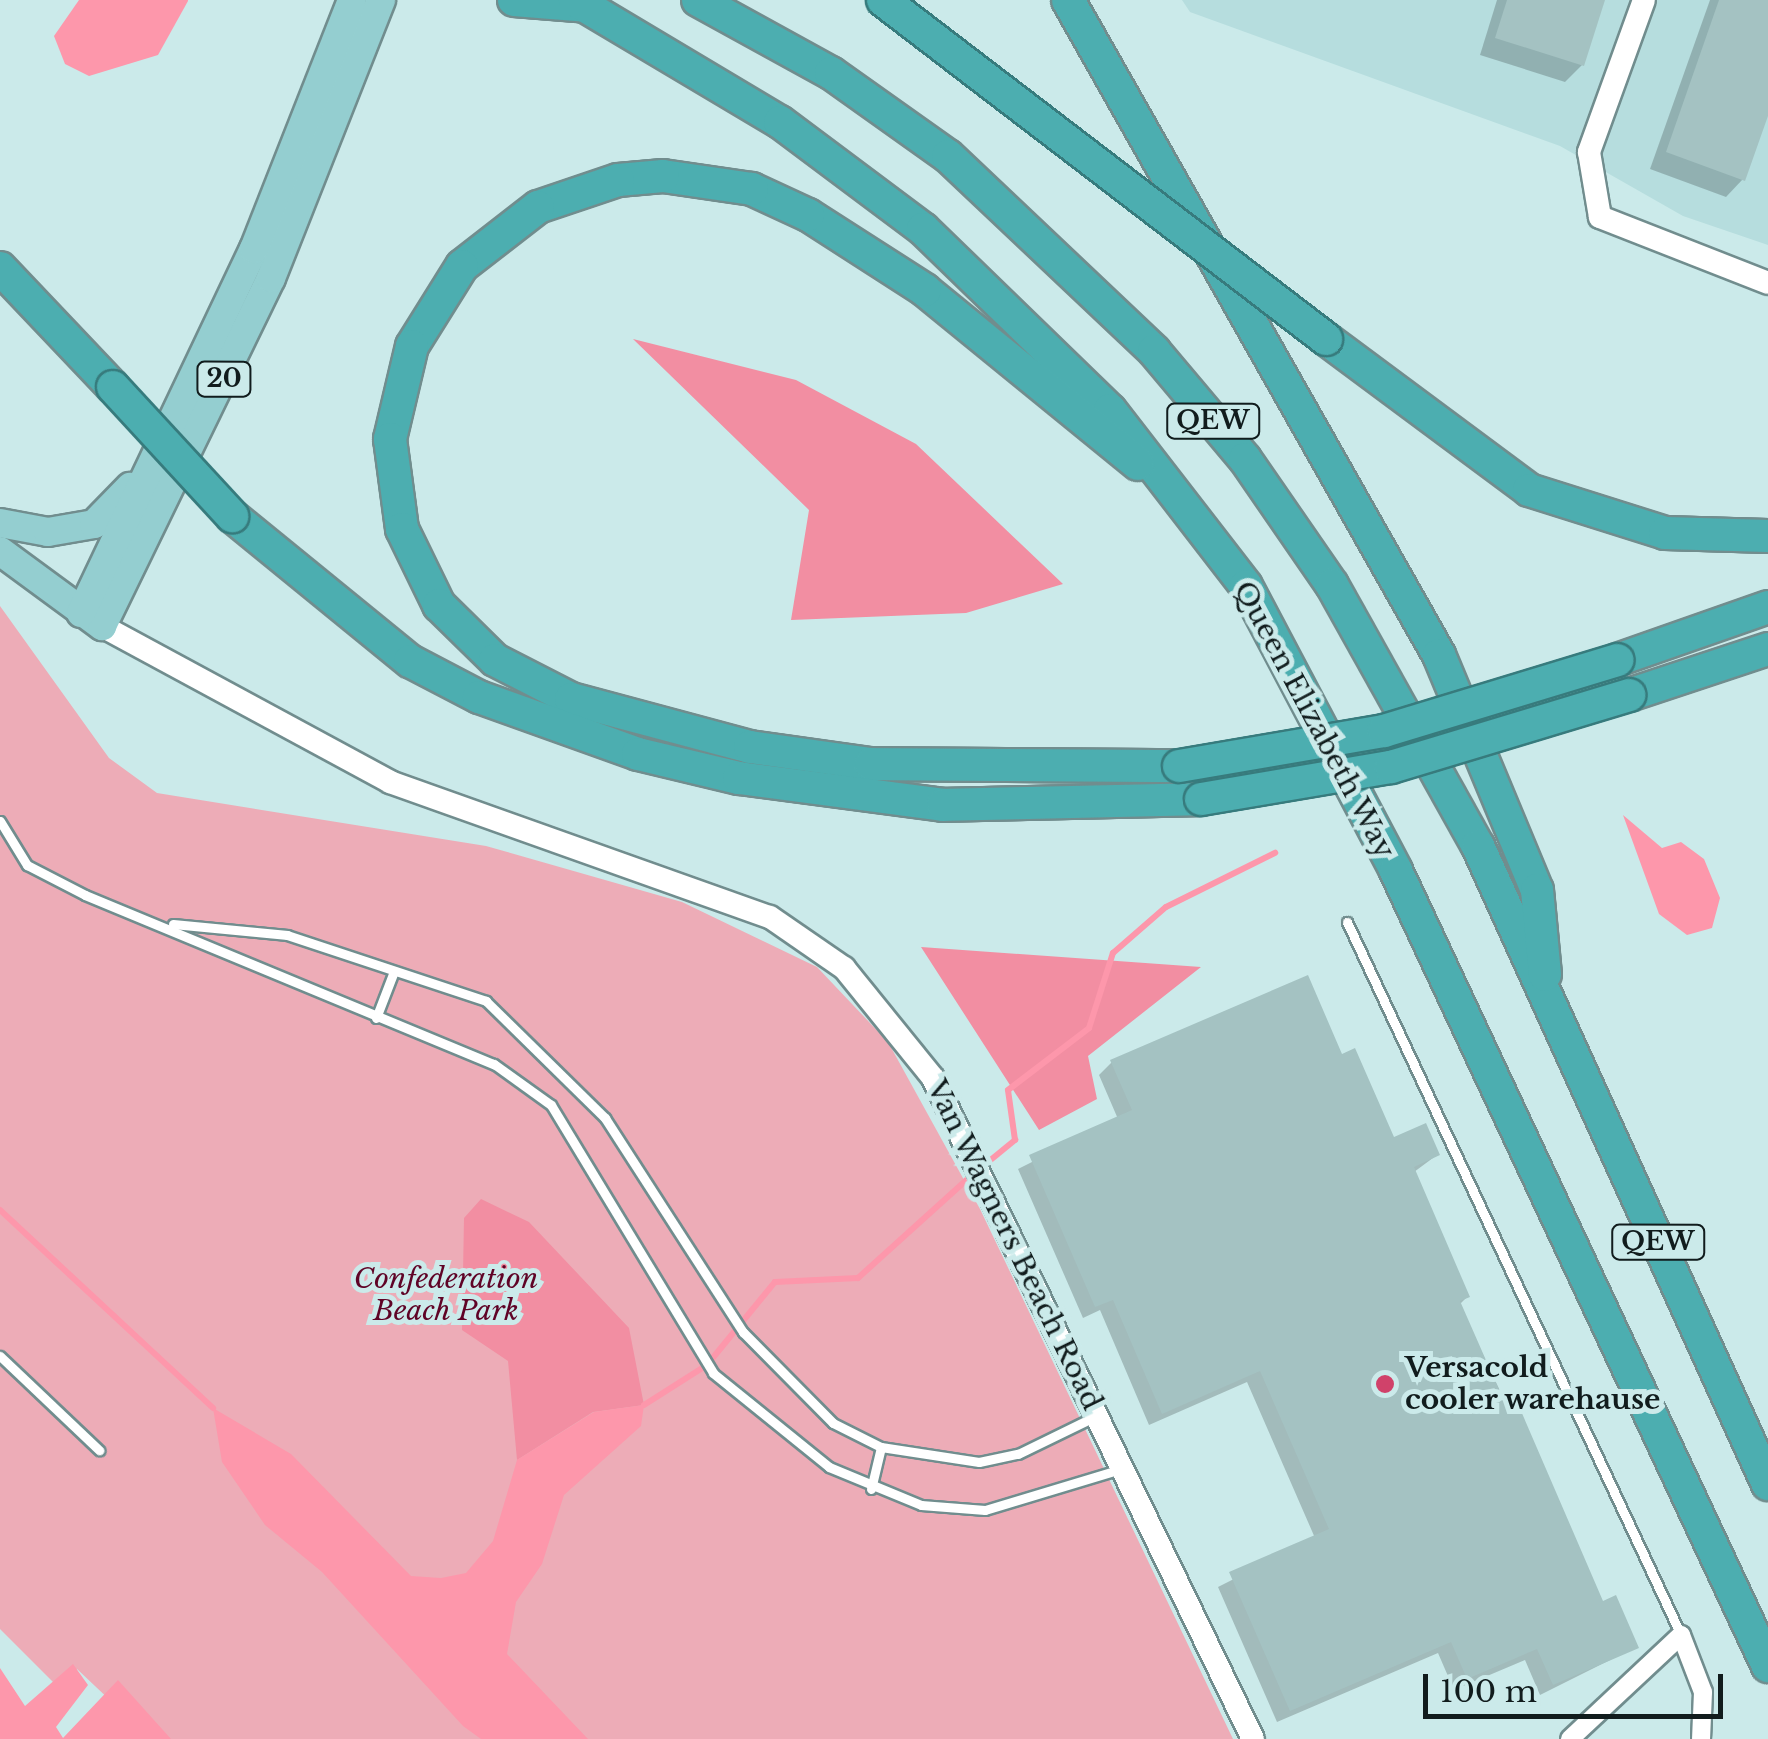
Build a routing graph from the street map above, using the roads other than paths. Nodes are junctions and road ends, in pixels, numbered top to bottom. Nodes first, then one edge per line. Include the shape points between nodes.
1 (352, 0) edge
2 (381, 0) edge
3 (514, 0) edge
4 (698, 0) edge
5 (883, 0) edge
6 (1068, 0) edge
7 (1644, 0) edge
8 (582, 3) edge
9 (321, 120) junction
10 (0, 268) edge
11 (1768, 283) edge
12 (152, 465) junction
13 (1174, 490) junction
14 (0, 523) edge
15 (1768, 536) edge
16 (0, 551) edge
17 (1768, 607) edge
18 (91, 619) junction
19 (1768, 649) edge
20 (0, 823) edge
21 (1347, 922) dead end
22 (165, 923) junction
23 (394, 970) junction
24 (1548, 1000) junction
25 (376, 1018) junction
26 (0, 1356) edge
27 (1098, 1414) junction
28 (881, 1447) junction
29 (99, 1450) dead end
30 (1124, 1468) junction
31 (1768, 1484) edge
32 (872, 1489) junction
33 (1681, 1635) junction
34 (1768, 1666) edge
35 (1253, 1739) edge
36 (1570, 1739) edge
37 (1701, 1739) edge

1 - 9 main road, 20
2 - 9 main road, 20
3 - 8 highway
4 - 24 highway, QEW via 831,73 948,156 1154,350 1332,585 1478,846
5 - 15 highway, bridge via 1528,490 1664,533
6 - 24 highway via 1439,655 1538,890
7 - 11 street via 1589,152 1600,217
8 - 13 highway, Queen Elizabeth Way / QEW via 780,122 923,228 1027,321
9 - 12 main road, 20
9 - 18 main road, 20 via 271,278
10 - 19 highway, bridge via 232,516 410,661 479,697 638,754 738,778 944,804 1201,799 1391,767
12 - 14 main road via 94,524 48,532
12 - 18 main road, 20
13 - 17 highway, bridge via 1049,400 925,290 808,215 752,189 664,176 618,180 538,207 462,266 412,346 390,438 402,529 440,605 495,660 570,699 750,747 871,764 1179,766 1384,731
13 - 34 highway, Queen Elizabeth Way / QEW via 1307,693
16 - 18 main road
18 - 27 street, Van Wagners Beach Road via 390,782 770,917 844,968 934,1078
20 - 22 lane via 27,865
21 - 33 lane
22 - 23 lane via 287,934
22 - 25 lane
23 - 25 lane
23 - 28 lane via 486,1001 556,1061 606,1118 743,1332 834,1423
24 - 31 highway, QEW
25 - 32 lane via 494,1064 550,1105 713,1372 778,1432
26 - 29 lane
27 - 28 lane via 1018,1454 978,1462
27 - 30 street, Van Wagners Beach Road
28 - 32 lane
30 - 32 lane via 985,1510
30 - 35 street, Van Wagners Beach Road
33 - 36 street
33 - 37 street via 1703,1692

